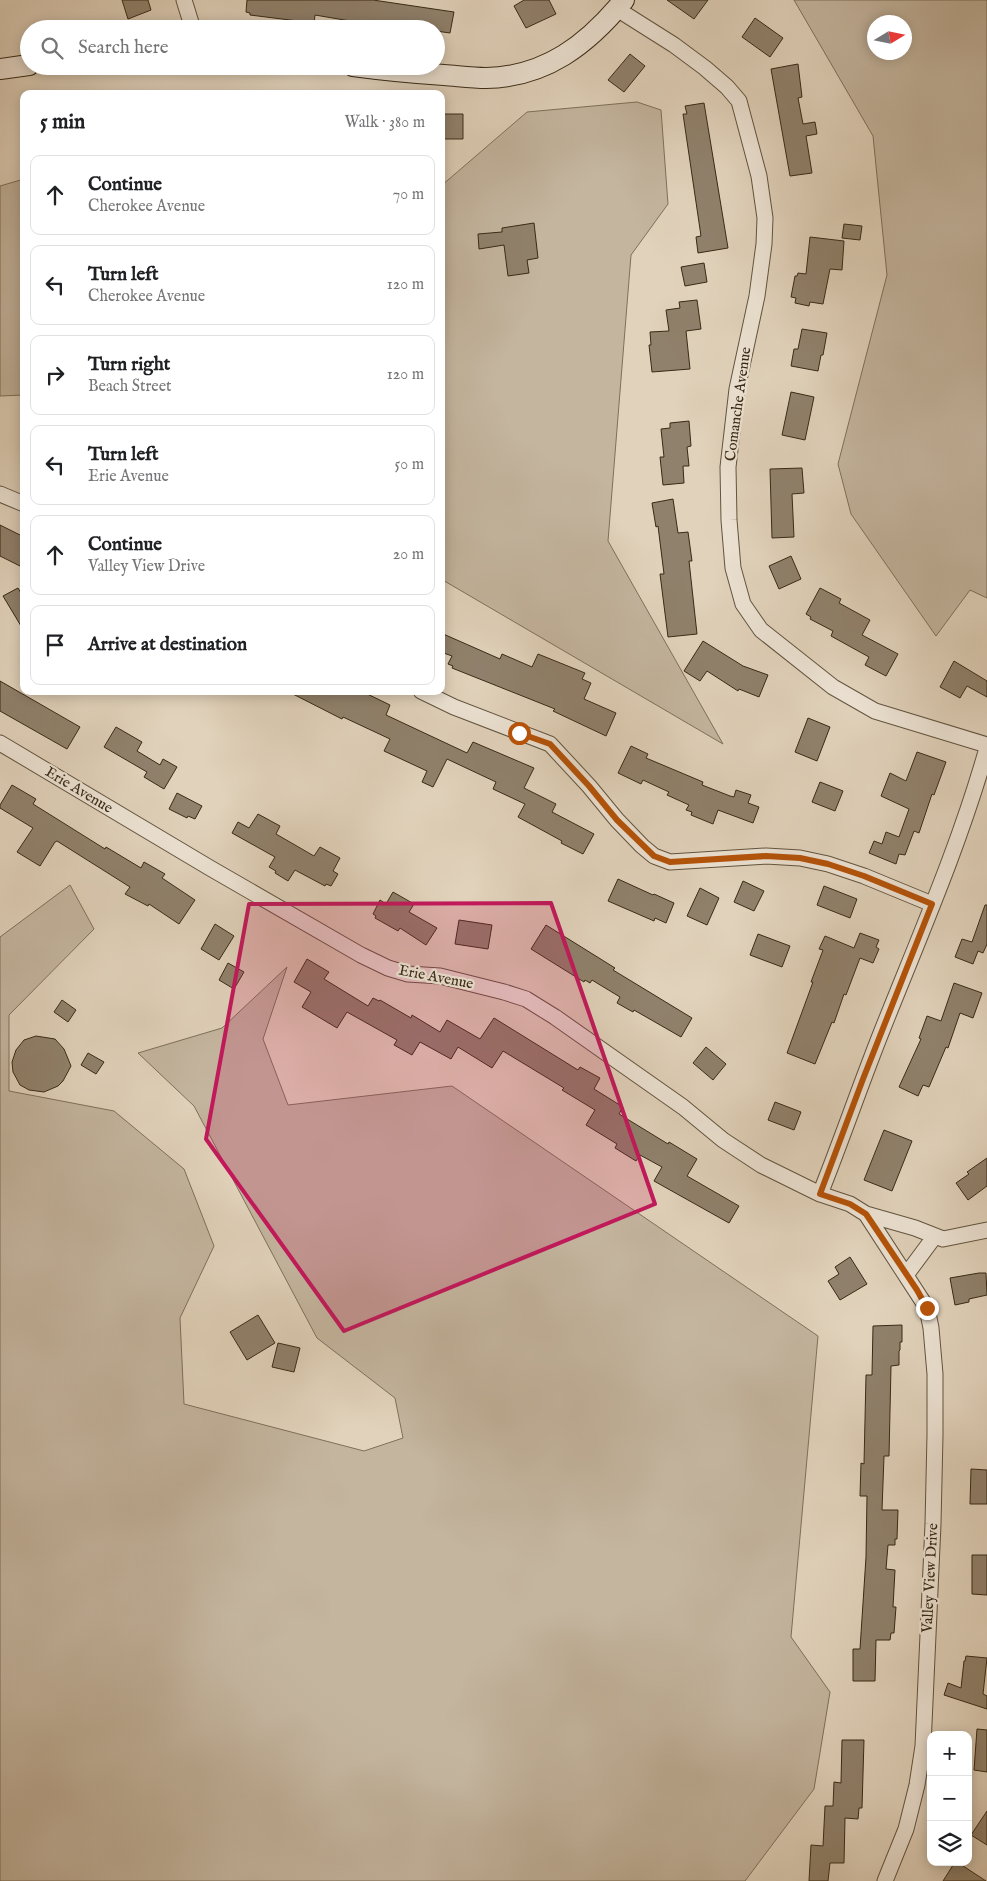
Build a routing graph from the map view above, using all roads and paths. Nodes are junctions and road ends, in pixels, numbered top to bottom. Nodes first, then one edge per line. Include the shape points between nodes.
1 (184, 0) edge
2 (620, 5) edge
3 (191, 20) edge
4 (20, 66) edge
5 (0, 69) edge
6 (442, 75) edge
7 (0, 494) edge
8 (20, 502) edge
9 (429, 695) edge
10 (0, 743) edge
11 (987, 747) edge
12 (932, 904) junction
13 (820, 1194) junction
14 (866, 1214) junction
15 (987, 1230) edge
16 (935, 1236) junction
17 (906, 1275) junction
18 (885, 1881) edge

1 - 3 street
2 - 6 street via 584,43 556,61 520,74 487,78
2 - 11 street, Comanche Avenue via 706,68 739,101 758,176 765,218 764,244 757,296 737,389 728,467 733,568 743,604 761,630 833,687 875,711
4 - 5 street
7 - 8 street
9 - 12 street via 550,744 617,820 654,856 670,862 766,856 800,858 864,876
10 - 13 street, Erie Avenue via 361,955 408,974 440,976 526,999 683,1106 731,1145
11 - 12 street via 963,826
12 - 13 street
13 - 14 street, Erie Avenue via 850,1204
14 - 16 street, Erie Avenue
14 - 17 street, Erie Avenue
15 - 16 street, Erie Avenue via 943,1239
16 - 17 street
17 - 18 street, Valley View Drive via 927,1308 931,1328 935,1374 933,1524 923,1746 906,1829

